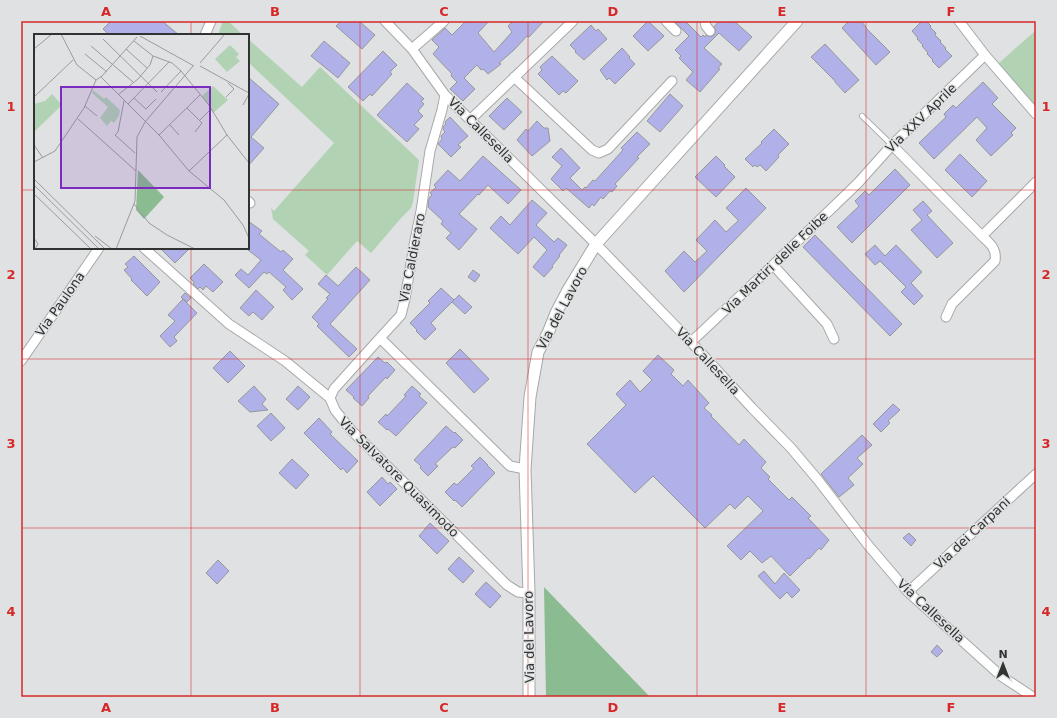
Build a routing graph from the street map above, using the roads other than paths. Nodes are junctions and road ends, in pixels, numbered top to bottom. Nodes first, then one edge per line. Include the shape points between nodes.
1 (211, 21) edge
2 (385, 21) edge
3 (444, 21) edge
4 (573, 21) edge
5 (666, 21) edge
6 (705, 21) edge
7 (797, 21) edge
8 (959, 21) edge
9 (676, 31) dead end
10 (710, 31) dead end
11 (205, 34) edge
12 (412, 49) junction
13 (986, 55) junction
14 (514, 77) junction
15 (672, 81) dead end
16 (445, 95) junction
17 (1036, 114) edge
18 (862, 116) dead end
19 (470, 120) junction
20 (892, 145) junction
21 (1036, 182) edge
22 (858, 183) joint
23 (982, 236) junction
24 (596, 244) junction
25 (98, 249) edge
26 (145, 249) edge
27 (773, 265) junction
28 (946, 317) dead end
29 (380, 338) junction
30 (834, 339) dead end
31 (691, 342) junction
32 (21, 361) edge
33 (330, 398) junction
34 (525, 469) junction
35 (1036, 474) edge
36 (908, 592) junction
37 (529, 593) junction
38 (529, 697) edge
39 (1033, 697) edge

1 - 11 street
2 - 12 street, Via Callesella
3 - 12 street
4 - 14 street
5 - 9 street
6 - 10 street
7 - 24 street, Via del Lavoro
8 - 13 street
12 - 16 street, Via Callesella
13 - 17 street
13 - 20 street, Via XXV Aprile
14 - 15 street via 592,150 599,153 608,149
14 - 19 street
16 - 19 street, Via Callesella
16 - 29 street, Via Caldieraro via 430,151 401,315
18 - 20 lane
19 - 24 street, Via Callesella
20 - 22 street, Via XXV Aprile
20 - 23 street
21 - 23 street
22 - 27 street, Via Martiri delle Foibe
23 - 28 street via 996,252 996,262 952,304
24 - 31 street, Via Callesella
24 - 34 street, Via del Lavoro via 568,290 538,352 530,397
25 - 32 street, Via Paulona
26 - 33 street, Via Salvatore Quasimodo via 230,324 285,361
27 - 30 street via 827,324
27 - 31 street, Via Martiri delle Foibe
29 - 33 street, Via Caldieraro via 334,389
29 - 34 street via 510,466
31 - 36 street, Via Callesella via 791,448
33 - 37 street, Via Salvatore Quasimodo via 334,410 351,430 507,585 518,592
34 - 37 street, Via del Lavoro
35 - 36 street, Via dei Carpani
36 - 39 street, Via Callesella via 1001,676
37 - 38 street, Via del Lavoro

